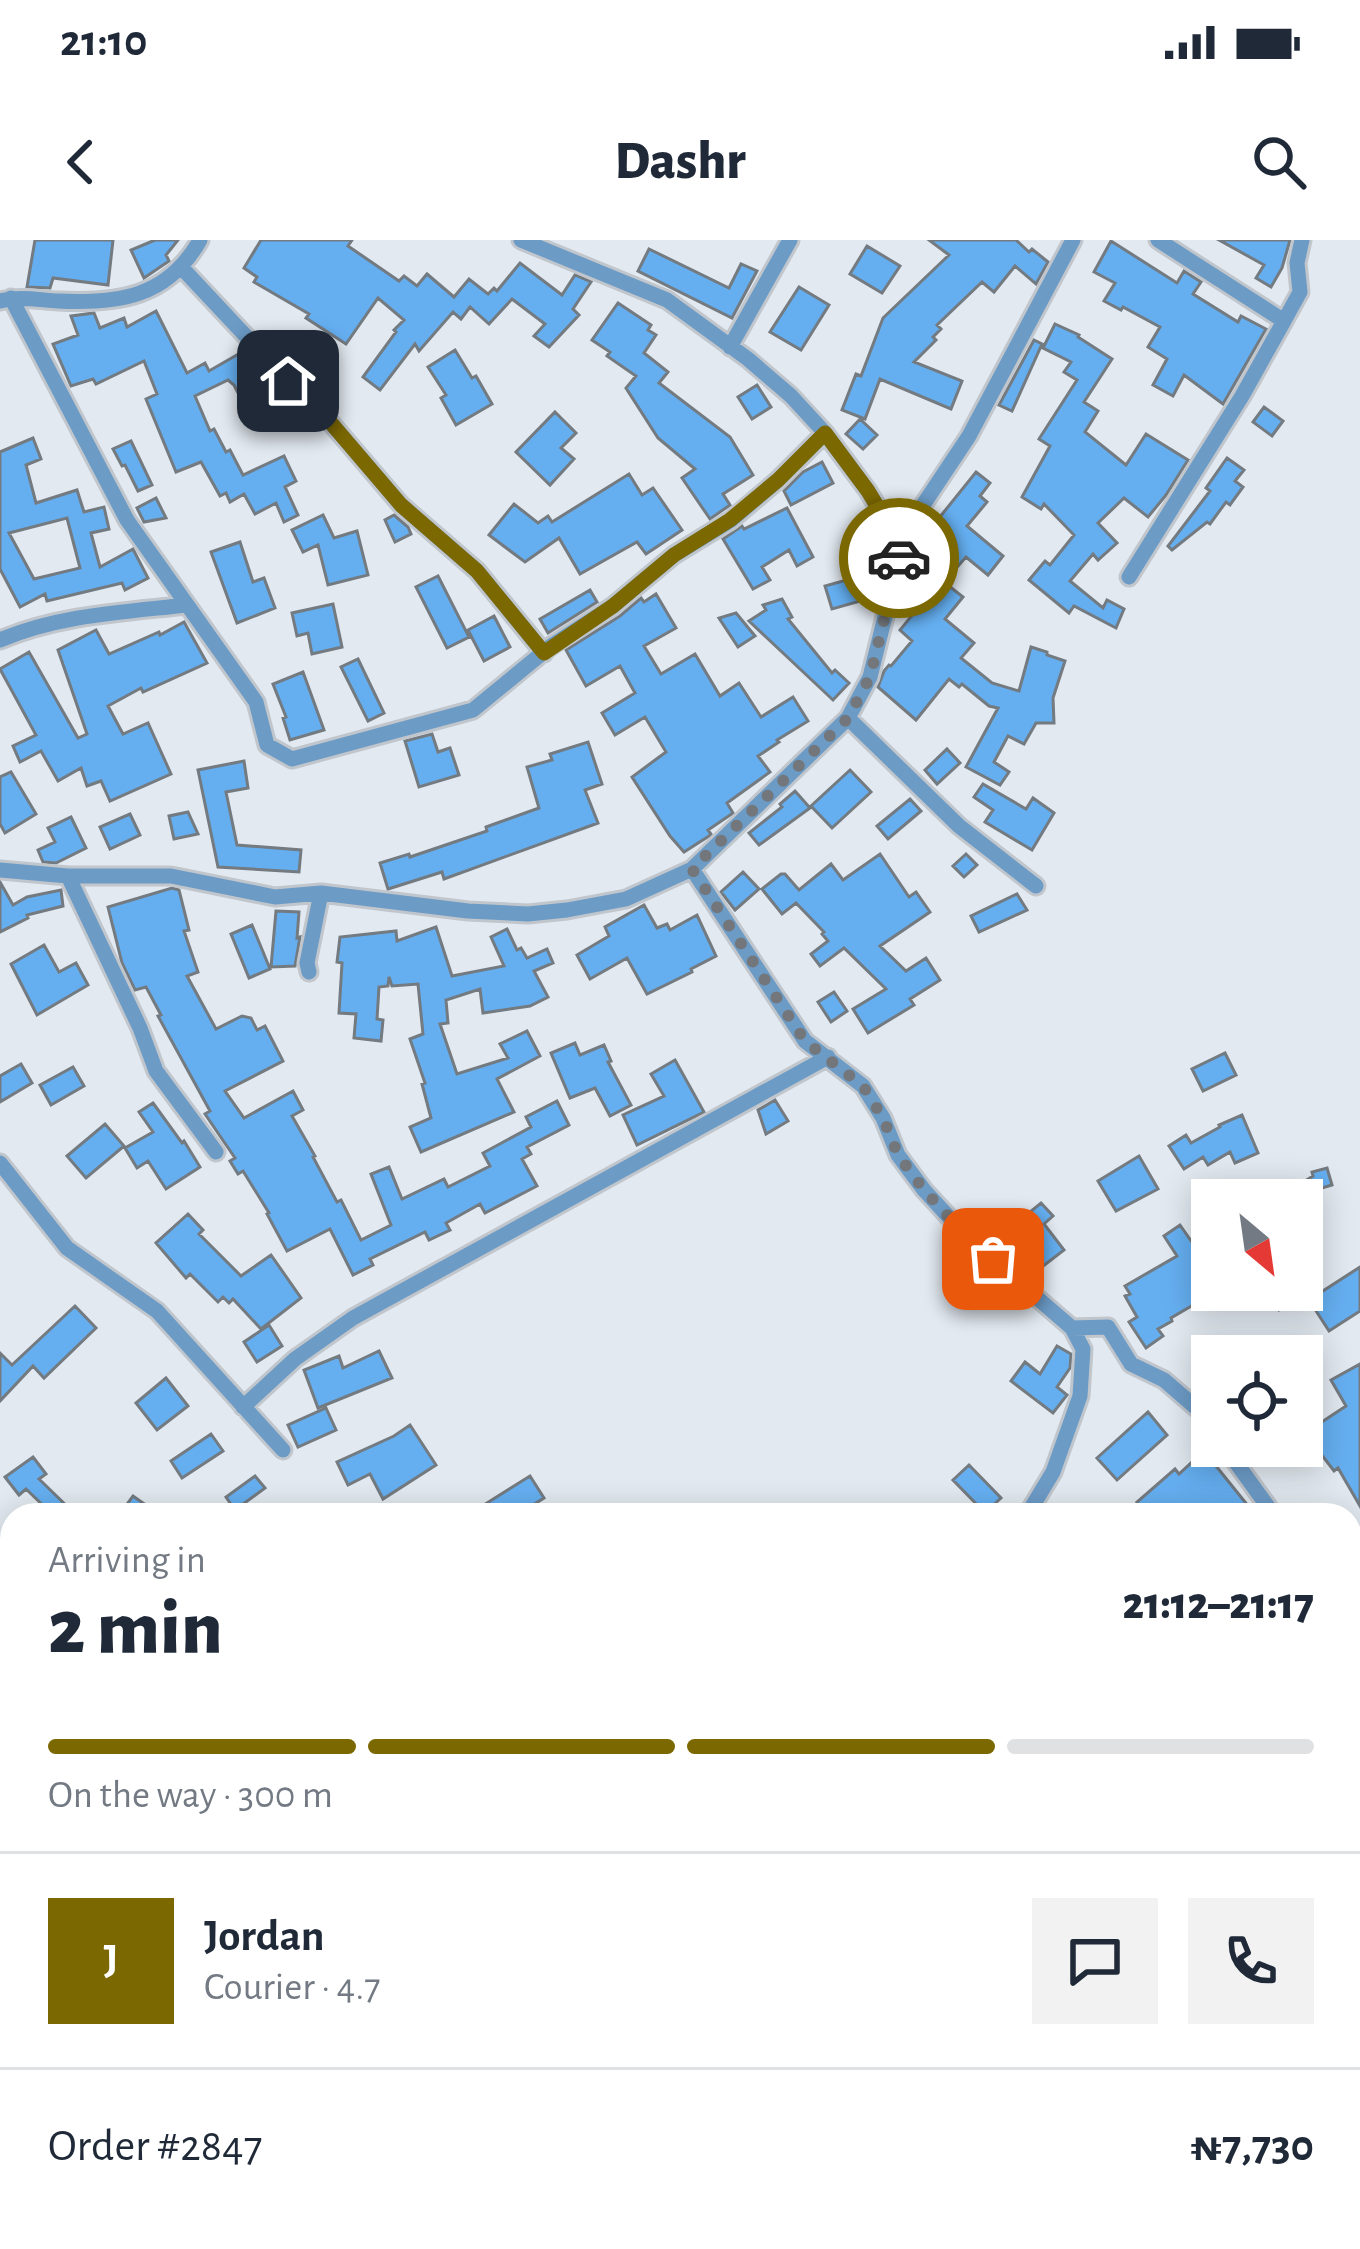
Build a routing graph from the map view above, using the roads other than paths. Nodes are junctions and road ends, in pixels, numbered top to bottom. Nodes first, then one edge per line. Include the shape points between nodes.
1 (200, 240) edge
2 (790, 240) edge
3 (1073, 240) edge
4 (1158, 240) edge
5 (1302, 240) edge
6 (526, 241) edge
7 (182, 268) junction
8 (6, 299) edge
9 (1284, 321) junction
10 (730, 347) junction
11 (825, 433) junction
12 (902, 548) junction
13 (1129, 577) dead end
14 (187, 605) junction
15 (0, 640) edge
16 (544, 653) junction
17 (848, 718) junction
18 (692, 869) junction
19 (0, 870) edge
20 (68, 876) junction
21 (1036, 886) dead end
22 (321, 893) junction
23 (309, 972) dead end
24 (828, 1057) junction
25 (216, 1152) dead end
26 (0, 1163) edge
27 (1108, 1327) junction
28 (1072, 1328) junction
29 (1083, 1349) junction
30 (1191, 1403) edge
31 (243, 1407) junction
32 (283, 1450) dead end
33 (1239, 1467) edge
34 (1034, 1503) edge
35 (1265, 1503) edge

1 - 7 street
2 - 10 street
3 - 12 street
4 - 9 street
5 - 9 street via 1300,292
6 - 10 street via 667,300
7 - 8 street via 131,296
7 - 16 street via 401,505 477,571
8 - 14 street via 127,520
9 - 13 street
10 - 11 street
11 - 12 street
11 - 16 street via 730,520
12 - 17 street via 870,677
14 - 15 street via 87,616
14 - 16 street via 256,702 267,745 292,759 473,710
17 - 18 street
17 - 21 street via 959,826
18 - 22 street via 626,899 527,914
18 - 24 street via 805,1041
19 - 20 street
20 - 22 street via 171,876 275,897
20 - 25 street via 156,1071
22 - 23 street
24 - 28 street via 863,1086 924,1190
24 - 31 street via 353,1318
26 - 31 street via 67,1248 158,1312
27 - 28 street
27 - 29 street
27 - 30 street via 1131,1364
28 - 29 street
29 - 34 street via 1080,1396
31 - 32 street
33 - 35 street

